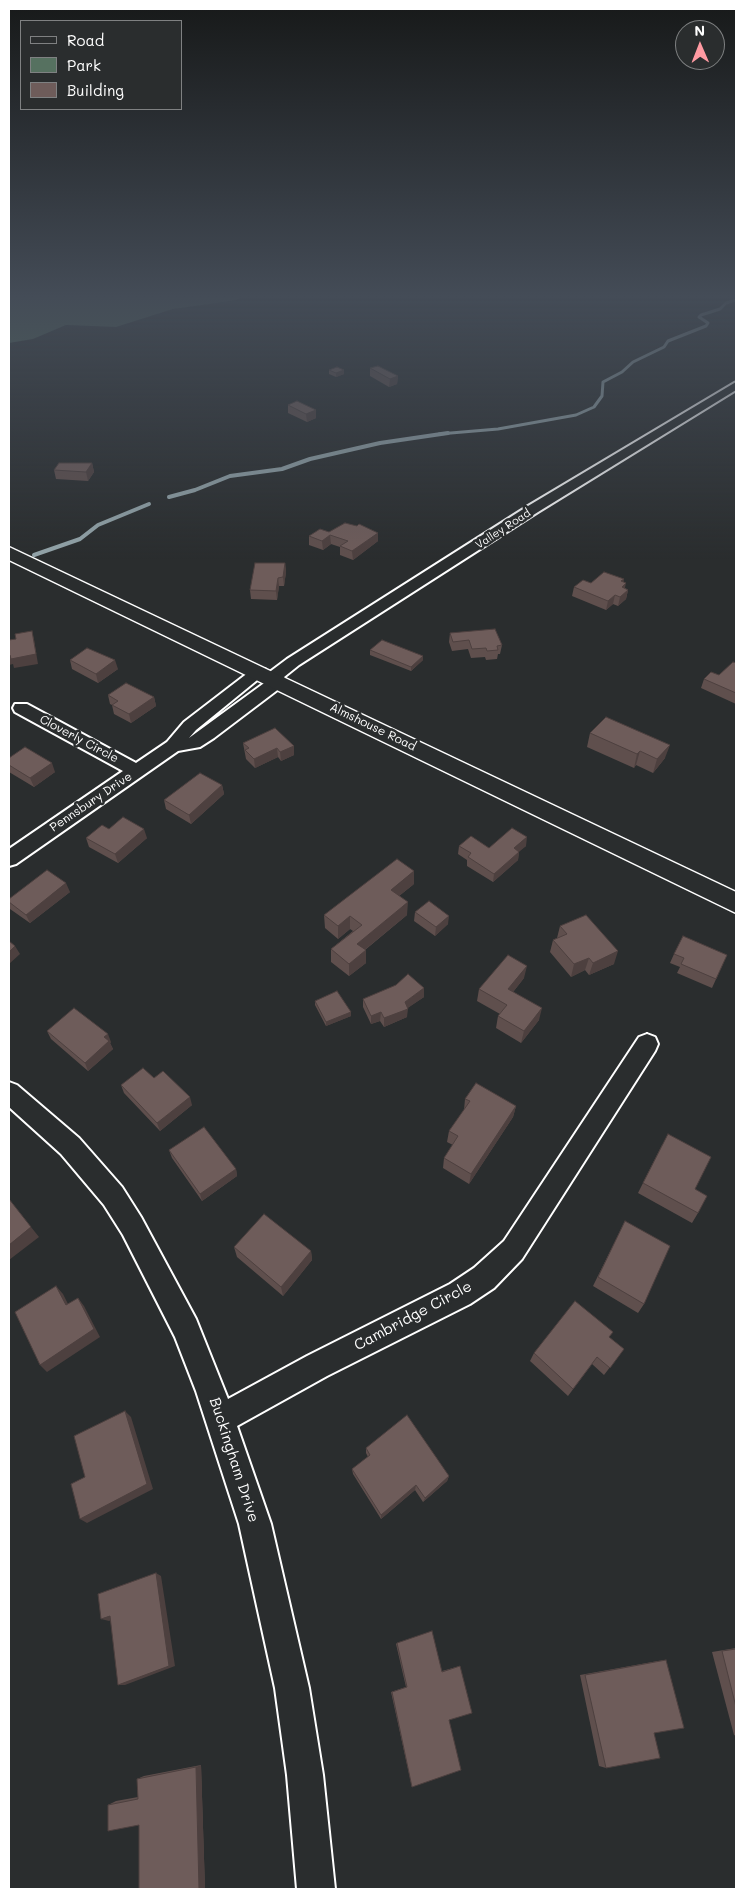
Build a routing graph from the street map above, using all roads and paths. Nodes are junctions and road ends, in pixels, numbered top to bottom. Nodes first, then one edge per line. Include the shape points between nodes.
1 (736, 384) edge
2 (9, 552) edge
3 (270, 677) junction
4 (21, 708) dead end
5 (137, 771) junction
6 (9, 860) edge
7 (736, 902) edge
8 (647, 1044) dead end
9 (9, 1092) edge
10 (221, 1419) junction
11 (316, 1889) edge

1 - 3 street, Valley Road
2 - 3 main road, Almshouse Road
3 - 5 street, Pennsbury Drive via 208,734 194,743 173,746
3 - 7 main road, Almshouse Road
4 - 5 street, Cloverly Circle
5 - 6 street, Pennsbury Drive
8 - 10 street, Cambridge Circle via 513,1250 484,1278 460,1294
9 - 10 street, Buckingham Drive via 70,1146 113,1196 186,1329
10 - 11 street, Buckingham Drive via 255,1524 292,1688 305,1775

